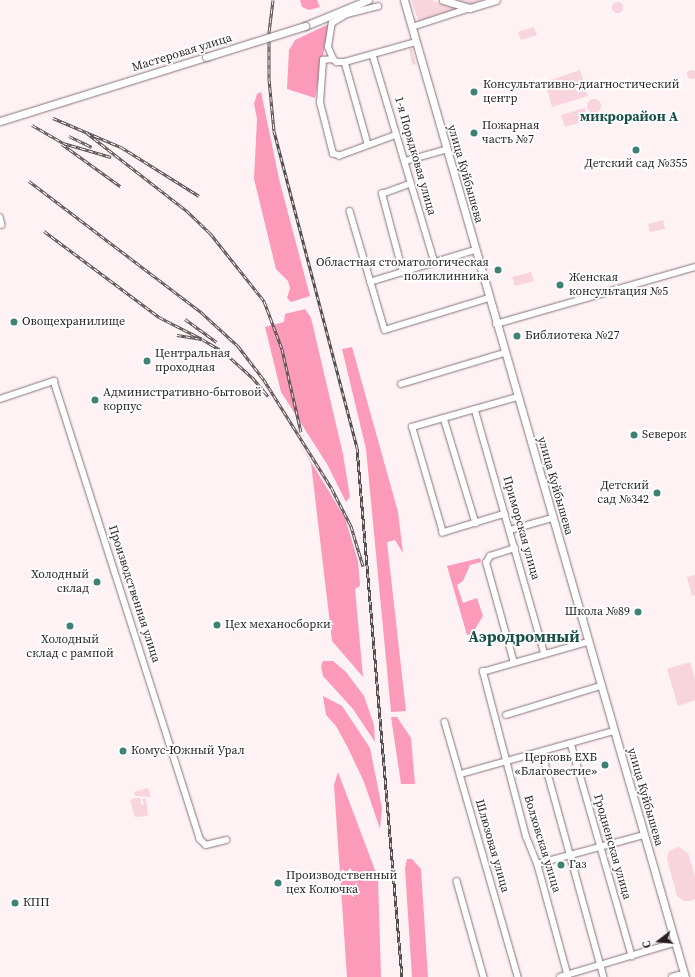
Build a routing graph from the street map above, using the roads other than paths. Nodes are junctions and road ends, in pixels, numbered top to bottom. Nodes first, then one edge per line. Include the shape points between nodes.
1 (368, 0) edge
2 (399, 0) edge
3 (404, 0) edge
4 (443, 0) edge
5 (496, 0) edge
6 (378, 6) dead end
7 (470, 8) junction
8 (412, 27) junction
9 (412, 43) junction
10 (374, 55) junction
11 (333, 59) junction
12 (345, 62) junction
13 (0, 121) edge
14 (397, 135) junction
15 (368, 144) junction
16 (445, 149) junction
17 (406, 161) junction
18 (410, 184) junction
19 (350, 210) dead end
20 (0, 217) edge
21 (2, 225) dead end
22 (474, 251) junction
23 (435, 263) junction
24 (695, 267) edge
25 (403, 273) junction
26 (370, 282) junction
27 (486, 299) junction
28 (495, 324) junction
29 (501, 354) junction
30 (401, 384) dead end
31 (516, 397) junction
32 (0, 399) edge
33 (475, 409) junction
34 (444, 418) junction
35 (505, 514) junction
36 (550, 518) junction
37 (476, 523) junction
38 (510, 530) junction
39 (515, 548) junction
40 (586, 642) junction
41 (545, 654) junction
42 (514, 663) junction
43 (599, 687) junction
44 (506, 715) dead end
45 (445, 722) dead end
46 (612, 731) junction
47 (571, 743) junction
48 (542, 752) junction
49 (507, 762) junction
50 (461, 774) junction
51 (642, 835) junction
52 (226, 840) dead end
53 (600, 848) junction
54 (569, 855) junction
55 (537, 864) junction
56 (457, 881) dead end
57 (673, 943) junction
58 (632, 956) junction
59 (601, 965) junction
60 (568, 976) edge
61 (679, 976) edge
62 (484, 977) edge
63 (518, 977) edge
64 (560, 977) edge
65 (604, 977) edge

1 - 13 main road, Мастеровая улица, bridge via 305,26
2 - 9 main road, улица Куйбышева
3 - 8 main road, улица Куйбышева
4 - 7 main road
5 - 7 main road
6 - 11 street via 348,14 332,23 328,47
7 - 8 street
8 - 16 main road, улица Куйбышева
9 - 10 street
9 - 16 main road, улица Куйбышева
10 - 12 street
10 - 14 street, 1-я Порядковая улица
11 - 12 street
11 - 15 street via 323,60 320,103 334,154 340,156
12 - 15 street
14 - 15 street
14 - 17 street, 1-я Порядковая улица
16 - 17 street
16 - 22 main road, улица Куйбышева
17 - 18 street, 1-я Порядковая улица
18 - 23 street, 1-я Порядковая улица
18 - 25 street via 382,194
19 - 26 street
20 - 21 street
22 - 23 street
22 - 27 main road, улица Куйбышева
22 - 28 main road, улица Куйбышева
23 - 25 street
24 - 28 street
25 - 26 street
26 - 27 street via 385,330
27 - 28 main road, улица Куйбышева
28 - 29 main road, улица Куйбышева
28 - 31 main road, улица Куйбышева
29 - 30 street
29 - 31 main road, улица Куйбышева
31 - 33 street
31 - 36 main road, улица Куйбышева
32 - 52 street, Производственная улица via 54,382 200,839 206,845
33 - 34 street
33 - 35 street, Приморская улица
34 - 37 street
34 - 37 street via 412,427 443,533
35 - 37 street
35 - 38 street, Приморская улица
36 - 38 street
36 - 40 main road, улица Куйбышева
38 - 39 street, Приморская улица
39 - 41 street, Приморская улица
39 - 42 street via 490,556 486,563
40 - 41 street
40 - 43 main road, улица Куйбышева
41 - 42 street
42 - 49 street, Волховская улица via 483,672
43 - 44 street
43 - 46 main road, улица Куйбышева
45 - 50 street, Шлюзовая улица
46 - 47 street
46 - 51 main road, улица Куйбышева
47 - 48 street
47 - 53 street, Гродненская улица
48 - 49 street
48 - 54 street
49 - 50 street
49 - 55 street, Волховская улица via 526,837
50 - 63 street, Шлюзовая улица
51 - 53 street
51 - 57 main road, улица Куйбышева
53 - 54 street
53 - 58 street, Гродненская улица
54 - 55 street
54 - 59 street
55 - 60 street, Волховская улица
56 - 62 street
57 - 58 street
57 - 61 main road, улица Куйбышева
58 - 59 street
59 - 60 street
59 - 65 street
60 - 64 street

